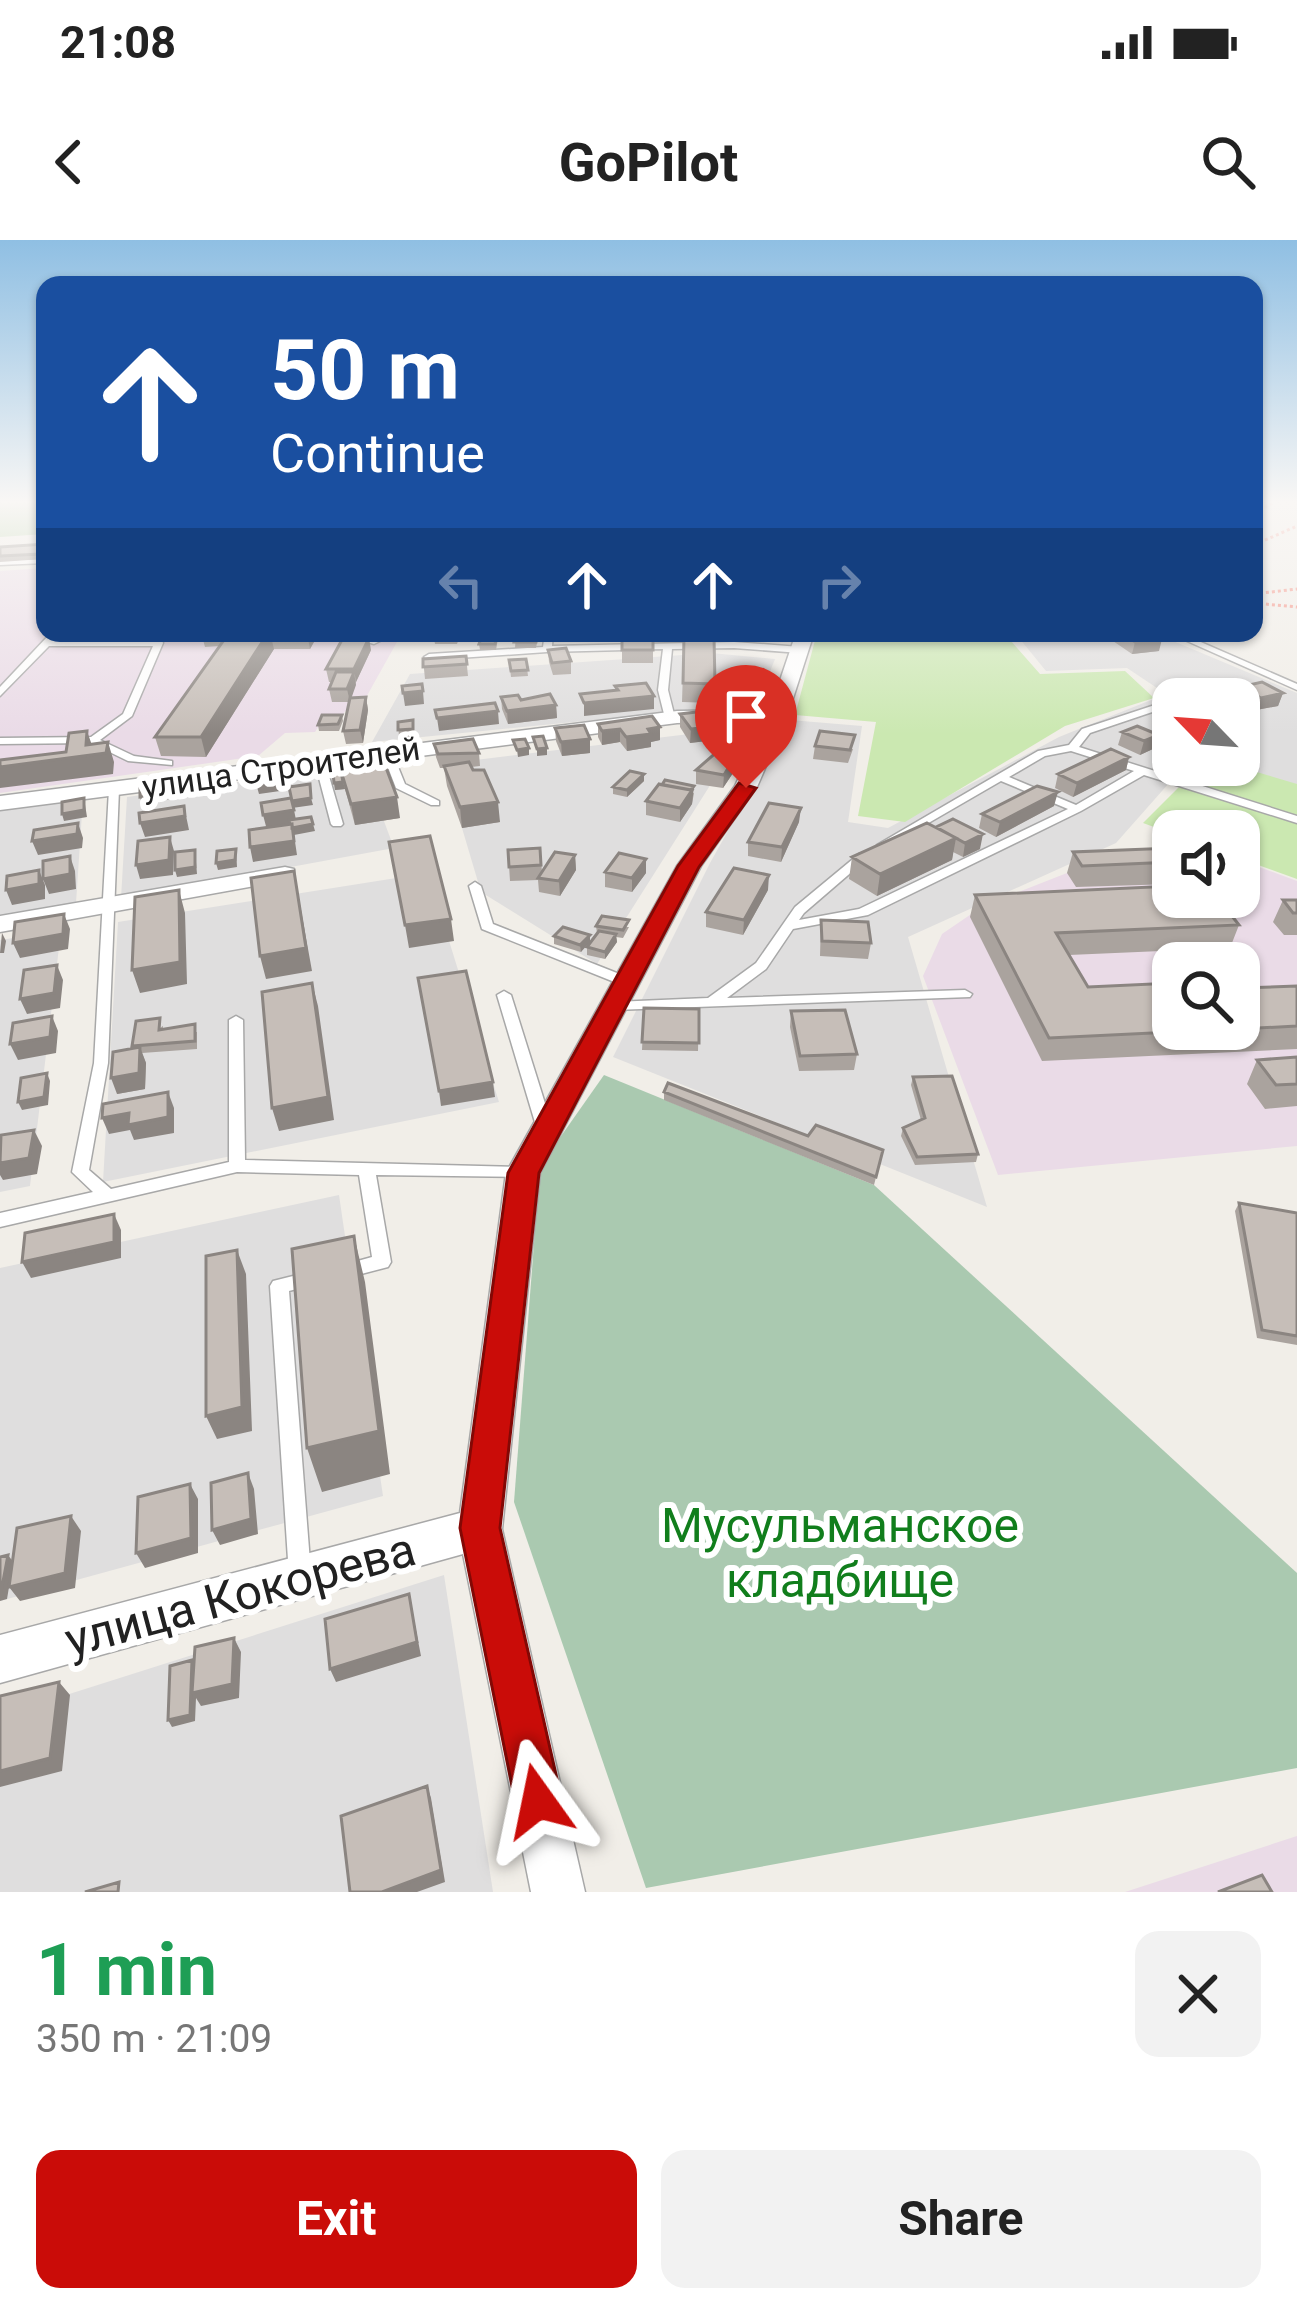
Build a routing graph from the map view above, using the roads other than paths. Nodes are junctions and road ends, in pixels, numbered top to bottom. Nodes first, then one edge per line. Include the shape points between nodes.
1 (548, 642) edge
2 (775, 642) edge
3 (802, 642) edge
4 (1193, 642) edge
5 (47, 643) joint
6 (668, 646) junction
7 (547, 649) junction
8 (429, 657) edge
9 (1291, 685) edge
10 (1260, 689) edge
11 (0, 693) edge
12 (1152, 709) edge
13 (777, 717) junction
14 (670, 718) junction
15 (93, 740) junction
16 (0, 741) edge
17 (1072, 748) junction
18 (387, 752) junction
19 (319, 760) junction
20 (168, 763) dead end
21 (1143, 771) junction
22 (1001, 777) junction
23 (114, 789) junction
24 (0, 803) edge
25 (436, 803) dead end
26 (1077, 809) junction
27 (930, 818) junction
28 (1297, 820) edge
29 (337, 824) dead end
30 (946, 826) edge
31 (980, 842) edge
32 (996, 850) junction
33 (285, 874) edge
34 (475, 886) dead end
35 (112, 908) junction
36 (0, 924) edge
37 (788, 926) junction
38 (621, 994) junction
39 (965, 994) dead end
40 (504, 995) dead end
41 (711, 1003) junction
42 (236, 1020) dead end
43 (546, 1132) junction
44 (237, 1166) junction
45 (366, 1168) junction
46 (524, 1173) junction
47 (105, 1193) junction
48 (0, 1220) edge
49 (480, 1528) junction
50 (300, 1577) junction
51 (0, 1659) edge
52 (558, 1892) edge

1 - 7 lane
2 - 6 lane
3 - 13 street
4 - 9 lane
5 - 11 lane
5 - 15 lane via 159,643 127,716
6 - 7 lane
6 - 14 lane via 663,690
7 - 8 lane
9 - 10 lane
12 - 17 lane via 1086,731
13 - 14 street, улица Строителей
13 - 38 street via 746,788 689,866
14 - 18 street, улица Строителей
15 - 16 lane
15 - 20 lane via 132,759
17 - 21 lane
17 - 22 lane via 1042,753
18 - 19 street, улица Строителей
18 - 25 lane via 400,786
19 - 23 street, улица Строителей
19 - 29 lane
21 - 26 lane
21 - 28 lane
22 - 26 lane
22 - 27 lane
23 - 24 street, улица Строителей
23 - 35 lane
26 - 32 lane
27 - 30 lane
27 - 37 lane via 858,859
31 - 32 lane
32 - 37 lane via 863,912
33 - 35 street
34 - 38 lane via 487,926
35 - 36 street
35 - 47 lane via 101,1063 80,1172
37 - 41 lane via 761,966
38 - 41 lane
38 - 43 street
39 - 41 lane
40 - 43 lane
42 - 44 lane
43 - 46 street
44 - 45 lane
44 - 47 lane
45 - 46 lane
45 - 50 lane via 382,1262 279,1286
46 - 49 street
47 - 48 lane
49 - 50 street, улица Кокорева
49 - 52 street
50 - 51 street, улица Кокорева

